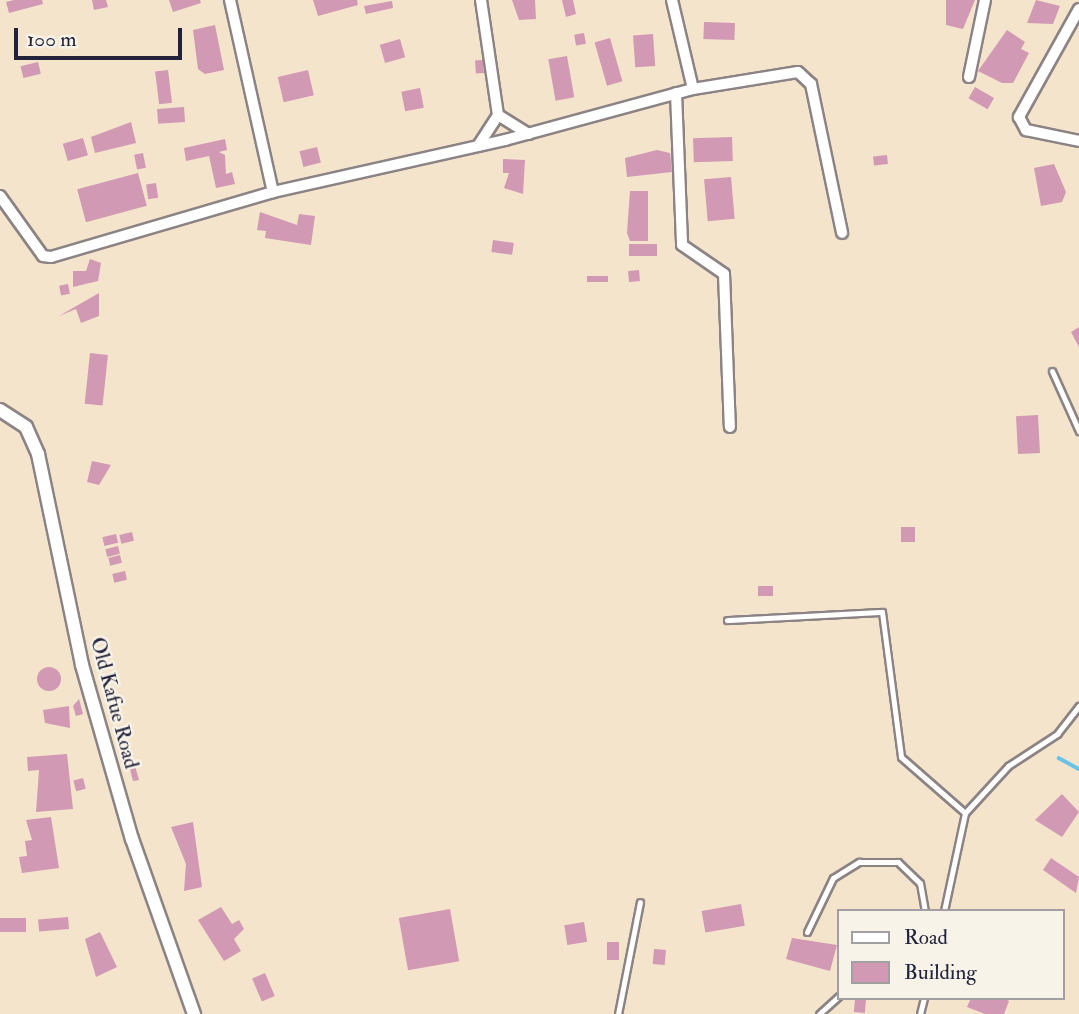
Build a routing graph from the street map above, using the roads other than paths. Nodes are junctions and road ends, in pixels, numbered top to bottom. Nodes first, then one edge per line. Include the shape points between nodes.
1 (230, 0) edge
2 (481, 0) edge
3 (672, 0) edge
4 (985, 0) edge
5 (1079, 9) edge
6 (969, 77) dead end
7 (693, 89) junction
8 (676, 93) junction
9 (498, 115) junction
10 (528, 134) junction
11 (1079, 141) edge
12 (478, 146) junction
13 (273, 192) junction
14 (0, 196) edge
15 (842, 233) dead end
16 (1052, 370) dead end
17 (0, 410) edge
18 (730, 427) dead end
19 (1079, 431) edge
20 (727, 620) dead end
21 (1079, 706) edge
22 (965, 813) junction
23 (640, 902) dead end
24 (925, 909) edge
25 (944, 909) edge
26 (807, 932) dead end
27 (838, 997) edge
28 (194, 1014) edge
29 (618, 1014) edge
30 (819, 1014) edge

1 - 13 street
2 - 9 street
3 - 7 street
4 - 6 street
5 - 11 street via 1018,117 1026,130
7 - 8 street
7 - 15 street via 752,77 807,77
8 - 10 street
8 - 18 street via 682,244 724,274
9 - 10 street
9 - 12 street
10 - 12 street
12 - 13 street
13 - 14 street via 51,257 43,256
16 - 19 lane
17 - 28 street, Old Kafue Road via 26,427 38,454 82,665 132,839
20 - 22 lane via 882,612 901,757
21 - 22 lane via 1056,734 1008,766
22 - 25 lane
23 - 29 lane
24 - 26 lane via 920,883 898,862 859,863 834,878
27 - 30 lane

